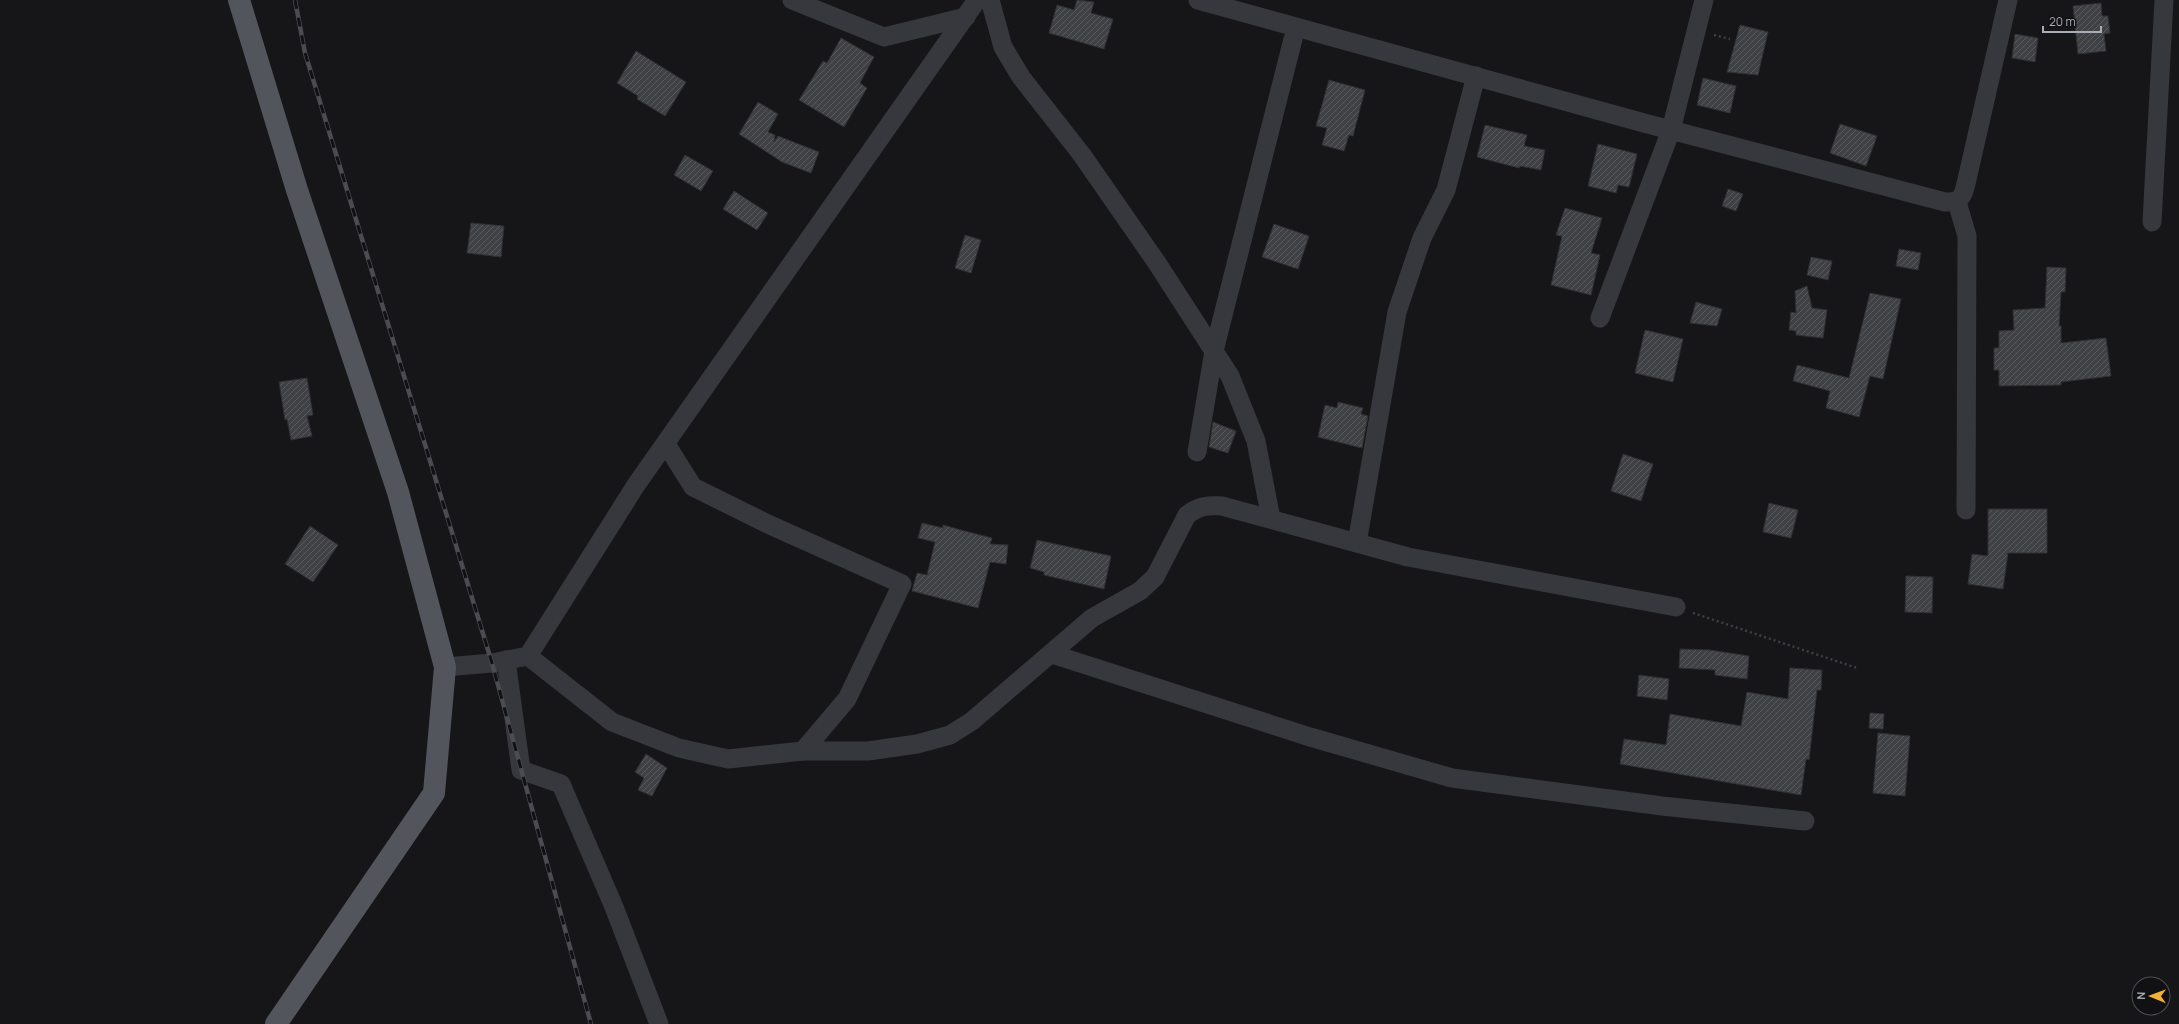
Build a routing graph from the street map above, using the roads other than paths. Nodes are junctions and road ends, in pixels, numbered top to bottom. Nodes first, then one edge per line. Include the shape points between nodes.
1 (239, 0) edge
2 (792, 0) edge
3 (977, 0) edge
4 (990, 0) edge
5 (1198, 0) edge
6 (1704, 0) edge
7 (2008, 0) edge
8 (2164, 0) edge
9 (966, 17) junction
10 (1293, 39) dead end
11 (1476, 76) junction
12 (1671, 130) junction
13 (1957, 202) junction
14 (2152, 222) dead end
15 (1600, 318) dead end
16 (1214, 351) junction
17 (666, 444) junction
18 (1197, 452) dead end
19 (1966, 510) dead end
20 (1271, 519) junction
21 (1357, 543) junction
22 (1676, 607) road end
23 (1052, 654) junction
24 (528, 656) junction
25 (506, 660) junction
26 (445, 667) junction
27 (803, 751) junction
28 (1805, 821) dead end
29 (276, 1024) edge
30 (659, 1024) edge

1 - 26 main road via 297,190 398,492
2 - 9 street via 884,36
3 - 9 street
4 - 16 street via 1003,47 1021,77 1082,155 1157,262
5 - 11 street
6 - 12 street
7 - 13 street via 1966,188 1962,198
8 - 14 street
9 - 17 street
10 - 16 street
11 - 12 street
11 - 21 street via 1446,190 1422,238 1397,312
12 - 13 street via 1944,202
12 - 15 street
13 - 19 street via 1968,236
16 - 18 street
16 - 20 street via 1230,376 1256,441
17 - 24 street via 636,486
17 - 27 street via 693,487 770,525 902,584 847,698
20 - 21 street
20 - 23 street via 1222,506 1208,505 1195,509 1187,515 1155,577 1140,591 1092,618
21 - 22 street via 1408,557
23 - 27 street via 972,721 950,735 917,744 868,751
23 - 28 street via 1310,737 1452,778 1662,806
24 - 25 street
24 - 27 street via 612,722 679,748 728,759
25 - 26 street
25 - 30 street via 521,770 561,784 614,907
26 - 29 main road via 434,793

